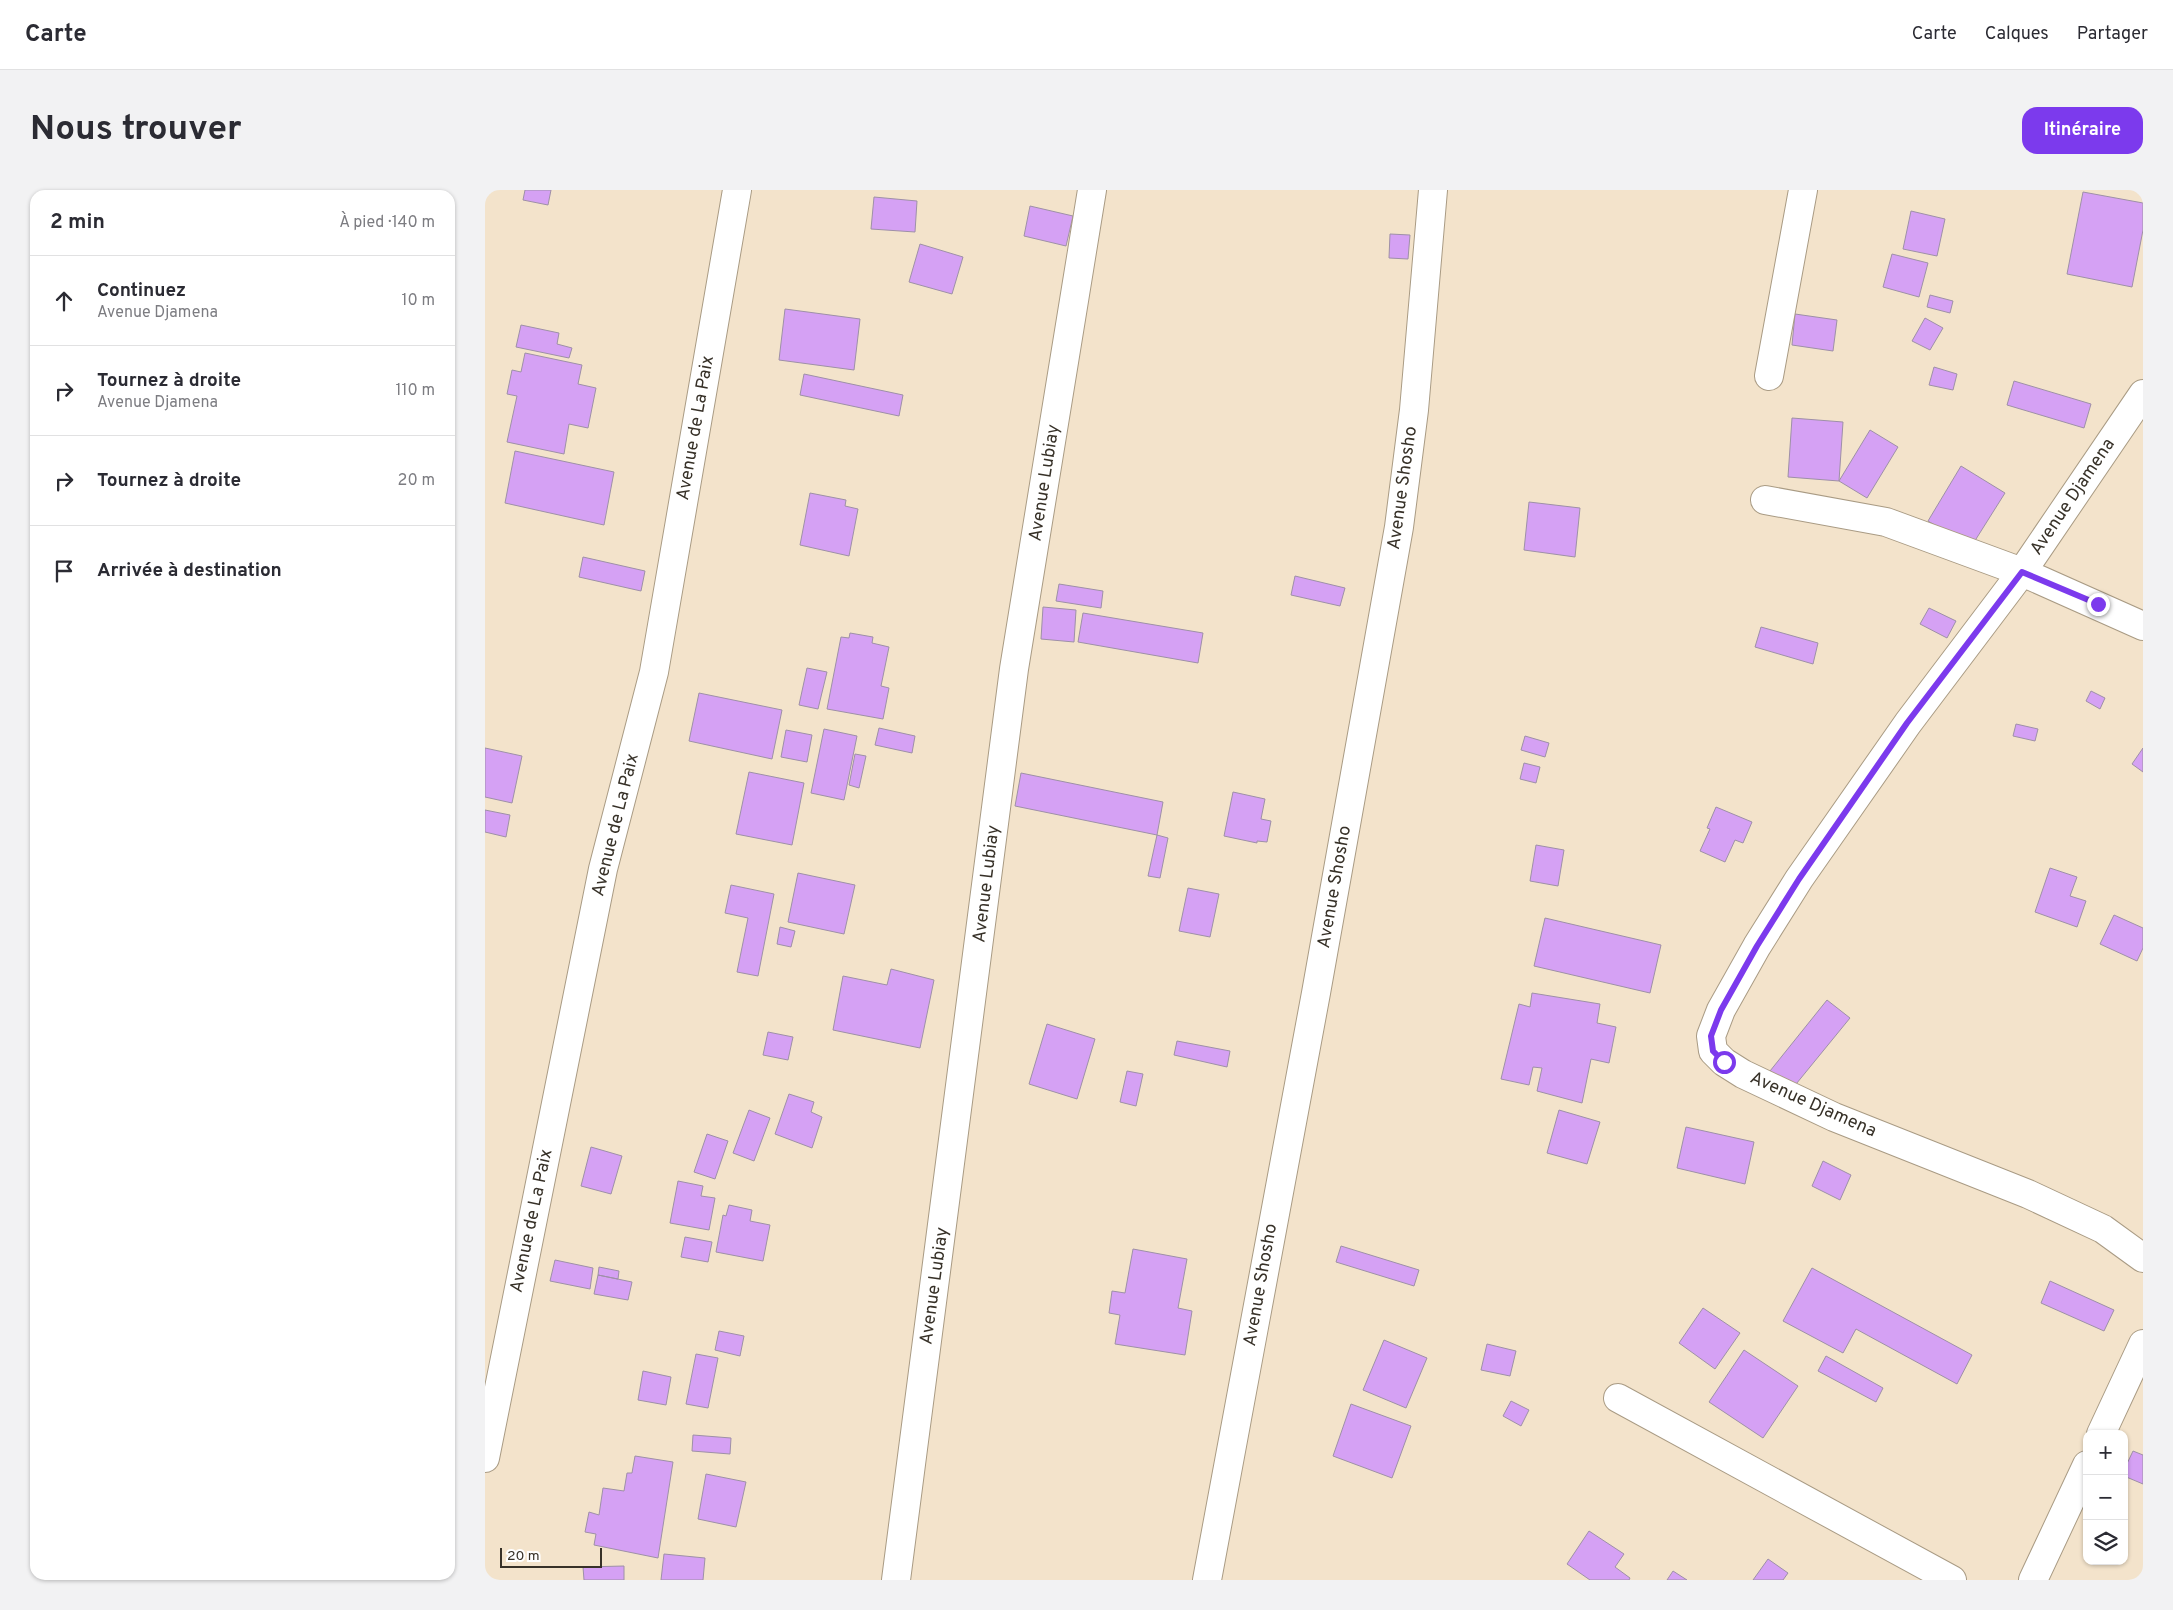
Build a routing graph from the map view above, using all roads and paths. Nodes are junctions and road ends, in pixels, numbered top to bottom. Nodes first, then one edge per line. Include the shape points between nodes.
1 (737, 190) edge
2 (1092, 190) edge
3 (1433, 190) edge
4 (1803, 190) edge
5 (1769, 376) dead end
6 (2143, 394) edge
7 (1765, 500) dead end
8 (2022, 572) junction
9 (2143, 626) edge
10 (2143, 1258) edge
11 (2143, 1344) edge
12 (1618, 1398) dead end
13 (2103, 1430) edge
14 (485, 1458) edge
15 (2083, 1474) edge
16 (896, 1580) edge
17 (1207, 1580) edge
18 (1952, 1580) edge
19 (2033, 1580) edge

1 - 14 street, Avenue de La Paix via 654,672 603,869
2 - 16 street, Avenue Lubiay via 1014,669
3 - 17 street, Avenue Shosho via 1414,410 1399,527
4 - 5 street
6 - 8 street, Avenue Djamena
7 - 8 street via 1886,522
8 - 9 street
8 - 10 street, Avenue Djamena via 1907,723 1789,896 1721,1010 1711,1036 1713,1051 1743,1074 1834,1117 2029,1194 2103,1229
11 - 13 street
12 - 18 street
15 - 19 street

